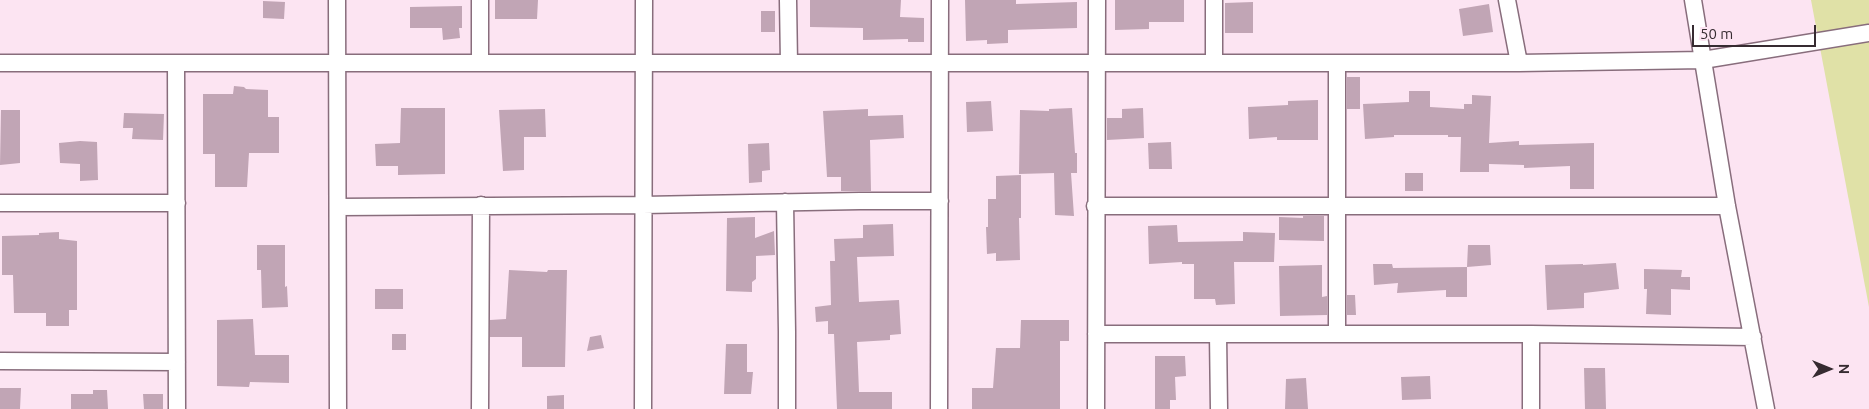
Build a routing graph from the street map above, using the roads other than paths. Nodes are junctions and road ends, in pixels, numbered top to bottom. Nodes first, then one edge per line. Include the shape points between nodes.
1 (337, 0) edge
2 (480, 0) edge
3 (644, 0) edge
4 (788, 0) edge
5 (940, 0) edge
6 (1097, 0) edge
7 (1214, 0) edge
8 (1506, 0) edge
9 (1693, 0) edge
10 (1869, 33) edge
11 (1703, 60) junction
12 (480, 63) junction
13 (644, 63) junction
14 (789, 63) junction
15 (940, 63) junction
16 (1097, 63) junction
17 (1214, 63) junction
18 (1336, 63) junction
19 (1518, 63) junction
20 (0, 64) edge
21 (176, 64) junction
22 (338, 64) junction
23 (940, 201) junction
24 (785, 202) junction
25 (0, 203) edge
26 (177, 203) junction
27 (481, 205) junction
28 (643, 205) junction
29 (1096, 206) junction
30 (1336, 206) junction
31 (1728, 206) junction
32 (338, 208) junction
33 (1096, 334) junction
34 (1218, 334) junction
35 (1337, 334) junction
36 (1531, 334) junction
37 (1753, 337) junction
38 (0, 361) edge
39 (177, 362) junction
40 (177, 409) edge
41 (338, 409) edge
42 (480, 409) edge
43 (643, 409) edge
44 (787, 409) edge
45 (939, 409) edge
46 (1096, 409) edge
47 (1219, 409) edge
48 (1531, 409) edge
49 (1766, 409) edge

1 - 22 street
2 - 12 street
3 - 13 street
4 - 14 street
5 - 15 street
6 - 16 street
7 - 17 street
8 - 19 street
9 - 11 street
10 - 11 street
11 - 19 street
11 - 31 street
12 - 13 street
12 - 22 street
13 - 14 street
13 - 28 street
14 - 15 street
15 - 16 street
15 - 23 street
16 - 17 street
16 - 29 street
17 - 18 street
18 - 19 street
18 - 30 street
20 - 21 street
21 - 22 street
21 - 26 street
22 - 32 street
23 - 24 street
23 - 45 street
24 - 28 street
24 - 44 street
25 - 26 street
26 - 39 street
27 - 28 street
27 - 32 street
27 - 42 street
28 - 43 street
29 - 30 street
29 - 33 street
30 - 31 street
30 - 35 street
31 - 37 street
32 - 41 street
33 - 34 street
33 - 46 street
34 - 35 street
34 - 47 street
35 - 36 street
36 - 37 street
36 - 48 street
37 - 49 street
38 - 39 street
39 - 40 street

